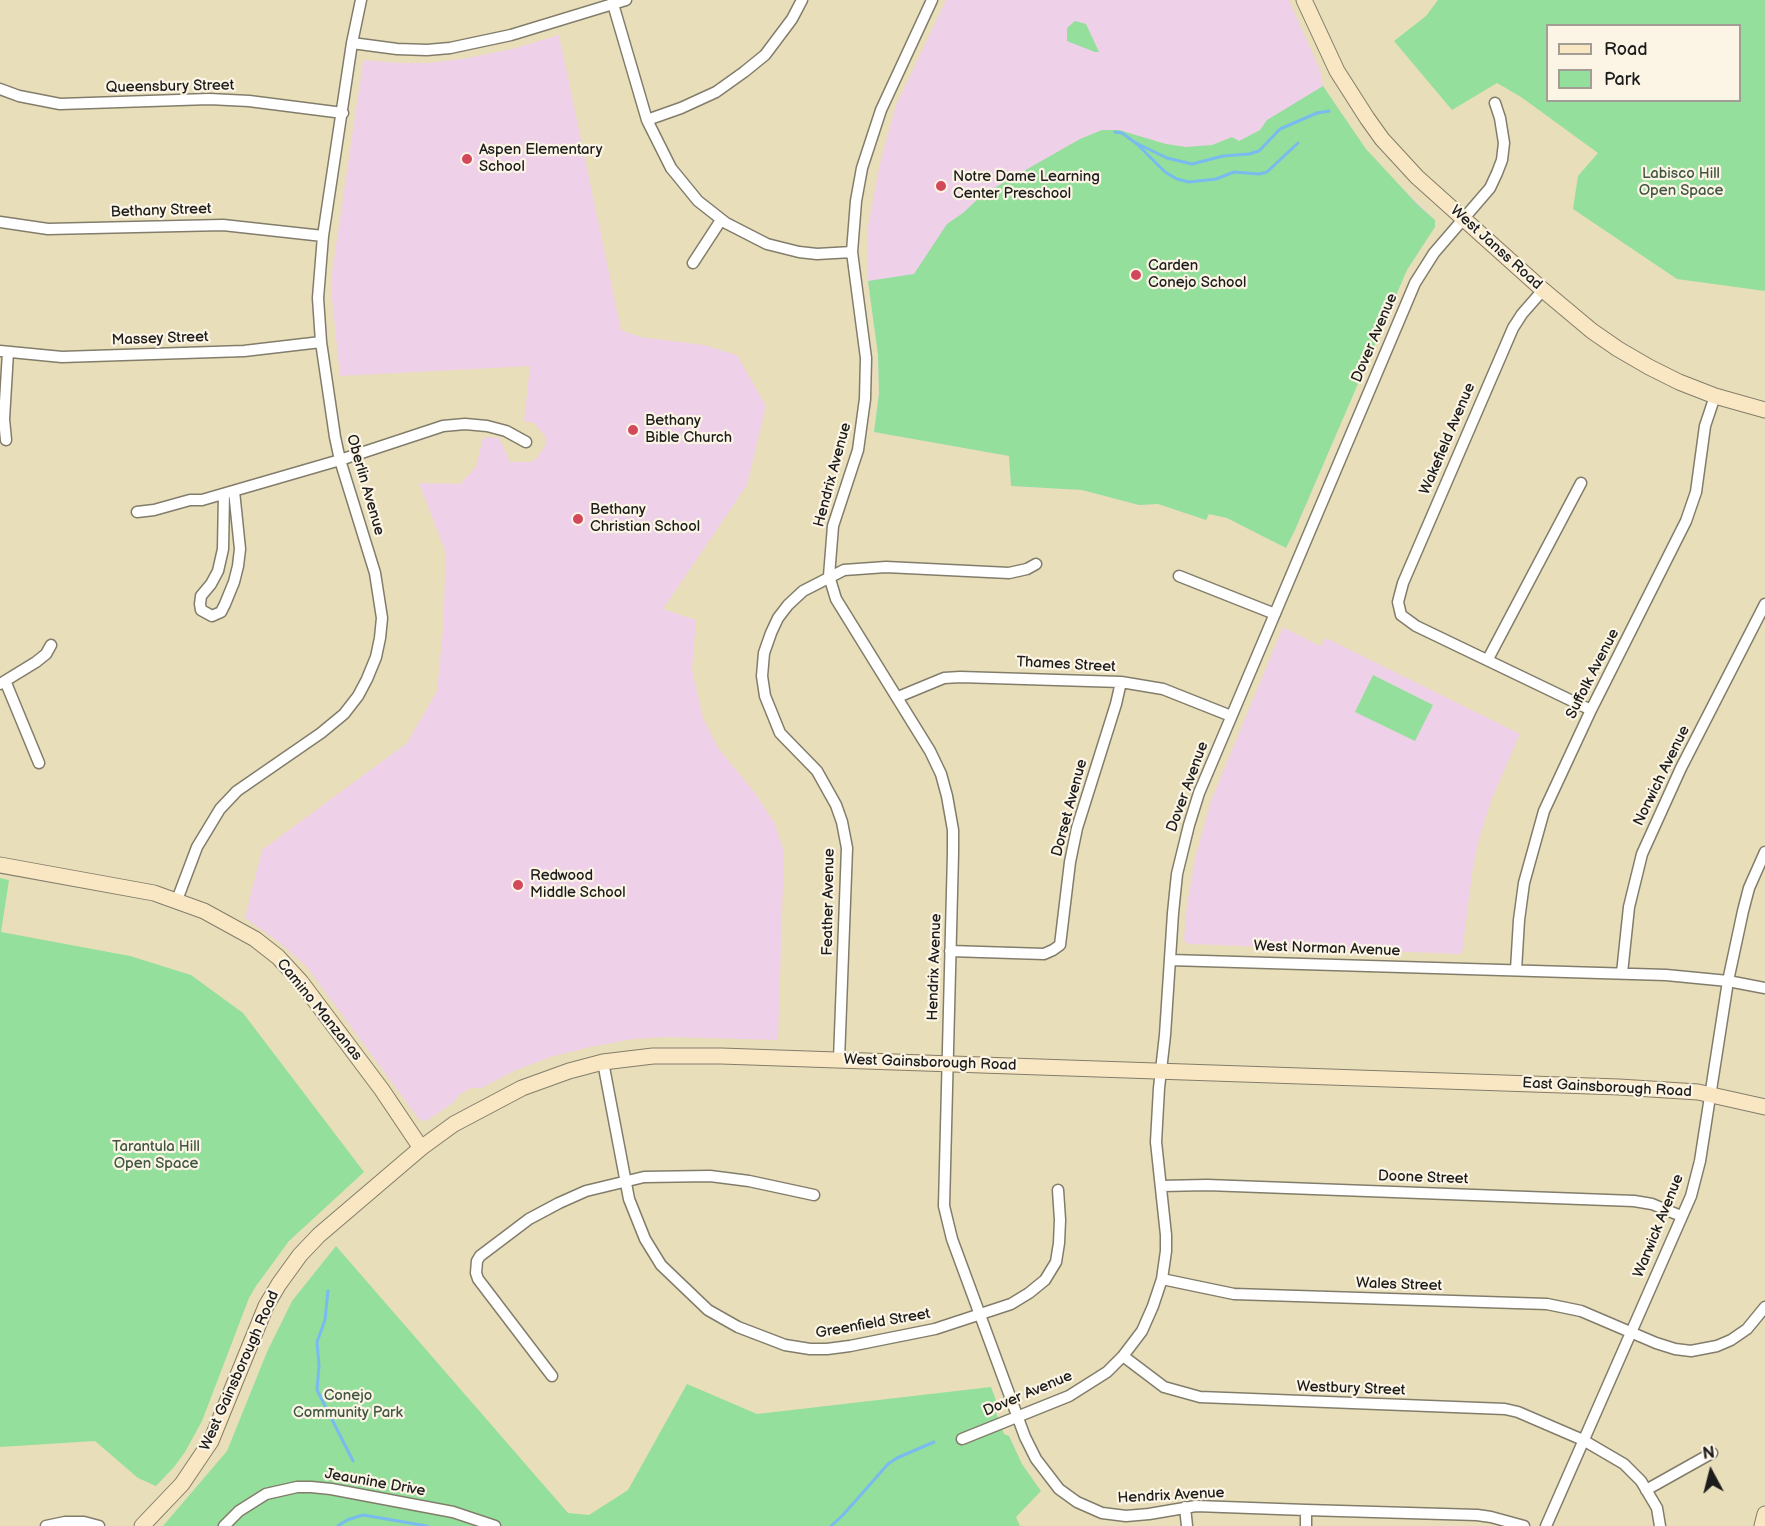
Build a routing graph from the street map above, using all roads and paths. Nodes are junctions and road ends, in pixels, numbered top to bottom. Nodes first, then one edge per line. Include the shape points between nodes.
1 (361, 0) edge
2 (626, 0) edge
3 (802, 0) edge
4 (932, 0) edge
5 (1304, 0) edge
6 (613, 4) junction
7 (352, 43) junction
8 (0, 89) edge
9 (1495, 103) dead end
10 (343, 113) junction
11 (647, 120) junction
12 (1464, 219) junction
13 (721, 220) junction
14 (0, 222) edge
15 (323, 236) junction
16 (852, 252) junction
17 (693, 263) dead end
18 (1543, 290) junction
19 (321, 342) junction
20 (4, 352) edge
21 (1715, 396) junction
22 (1765, 410) edge
23 (6, 440) dead end
24 (526, 442) dead end
25 (340, 460) junction
26 (1581, 483) dead end
27 (229, 492) junction
28 (137, 512) dead end
29 (1036, 564) dead end
30 (829, 576) junction
31 (1179, 576) dead end
32 (1765, 603) edge
33 (1275, 614) junction
34 (51, 645) dead end
35 (1488, 659) junction
36 (1121, 682) junction
37 (3, 684) edge
38 (898, 697) junction
39 (1591, 710) junction
40 (1231, 716) junction
41 (39, 763) dead end
42 (1765, 852) edge
43 (0, 865) edge
44 (1760, 877) edge
45 (177, 900) junction
46 (951, 951) junction
47 (1170, 960) junction
48 (1516, 970) junction
49 (1622, 973) junction
50 (1728, 981) junction
51 (1765, 988) edge
52 (839, 1060) junction
53 (603, 1062) junction
54 (947, 1064) junction
55 (1161, 1072) junction
56 (1447, 1082) joint
57 (1711, 1094) junction
58 (1765, 1107) edge
59 (426, 1144) junction
60 (626, 1180) junction
61 (1161, 1186) junction
62 (1058, 1190) dead end
63 (814, 1196) dead end
64 (1681, 1215) junction
65 (1162, 1279) junction
66 (1765, 1307) edge
67 (979, 1315) junction
68 (1632, 1333) junction
69 (1123, 1356) junction
70 (552, 1376) dead end
71 (1018, 1416) junction
72 (962, 1439) dead end
73 (1584, 1440) junction
74 (1712, 1453) dead end
75 (1646, 1490) junction
76 (1185, 1507) junction
77 (1306, 1510) junction
78 (1765, 1514) edge
79 (46, 1526) edge
80 (99, 1526) edge
81 (142, 1526) edge
82 (224, 1526) edge
83 (495, 1526) edge
84 (1187, 1526) edge
85 (1306, 1526) edge
86 (1524, 1526) edge
87 (1546, 1526) edge
88 (1660, 1526) edge
89 (1761, 1526) edge

1 - 7 street, Oberlin Avenue
2 - 6 street
3 - 11 street via 765,55 744,72 716,92
4 - 16 street, Hendrix Avenue via 871,139 856,201
5 - 12 street, West Janss Road via 1337,71 1366,118 1411,171
6 - 7 street via 511,35 450,48 397,49
6 - 11 street
7 - 10 street, Oberlin Avenue
8 - 10 street, Queensbury Street via 60,104 209,99
9 - 12 street, Dover Avenue via 1504,143 1502,160 1490,188
10 - 15 street, Oberlin Avenue
11 - 13 street via 678,178
12 - 18 street, West Janss Road
12 - 33 street, Dover Avenue via 1434,253 1415,283
13 - 16 street via 767,244 799,252
13 - 17 street
14 - 15 street, Bethany Street via 48,229 248,226
15 - 19 street, Oberlin Avenue via 318,281
16 - 30 street, Hendrix Avenue via 866,358 865,399 858,450 833,526
18 - 21 street, West Janss Road via 1618,349 1679,382
18 - 35 street, Wakefield Avenue via 1513,328 1399,594 1399,608 1406,620
19 - 20 street, Massey Street via 244,351 62,357
19 - 25 street, Oberlin Avenue
20 - 23 street
21 - 22 street, West Janss Road
21 - 39 street, Suffolk Avenue via 1693,503
24 - 25 street via 487,426 443,426
25 - 27 street
25 - 45 street, Oberlin Avenue via 379,593 381,618 376,657 344,714 237,791 220,809 197,847
26 - 35 street
27 - 27 street via 221,560 215,578 201,596 201,610 212,616 225,604 238,566 240,549
27 - 28 street
29 - 30 street, Feather Avenue via 1009,573 886,567 844,570
30 - 38 street, Hendrix Avenue via 836,599
30 - 52 street, Feather Avenue via 803,591 778,618 764,653 762,676 765,696 780,733 817,771 842,822 847,874
31 - 33 street
32 - 49 street, Norwich Avenue via 1642,854 1629,907
33 - 40 street, Dover Avenue
34 - 37 street via 36,663
35 - 39 street
36 - 38 street, Thames Street via 960,676 944,678
36 - 40 street, Thames Street via 1163,689
36 - 46 street, Dorset Avenue via 1077,828 1060,945 1044,954
37 - 41 street
38 - 46 street, Hendrix Avenue via 930,751 947,796 953,842
39 - 48 street, Suffolk Avenue via 1554,785 1534,844 1524,883
40 - 47 street, Dover Avenue via 1199,793 1183,845
42 - 44 street, Warwick Avenue
43 - 45 street, Camino Manzanas via 136,888
44 - 50 street, Warwick Avenue via 1746,898
45 - 59 street, Camino Manzanas via 228,923 278,957
46 - 54 street, Hendrix Avenue
47 - 48 street, West Norman Avenue
47 - 55 street, Dover Avenue
48 - 49 street, West Norman Avenue
49 - 50 street, West Norman Avenue
50 - 51 street, West Norman Avenue
50 - 57 street, Warwick Avenue
52 - 53 street, West Gainsborough Road via 685,1055
52 - 54 street, West Gainsborough Road
53 - 59 street, West Gainsborough Road via 522,1088 482,1107
53 - 60 street, Greenfield Street
54 - 55 street, West Gainsborough Road
54 - 67 street, Hendrix Avenue via 944,1206
55 - 56 street, West Gainsborough Road
55 - 61 street, Dover Avenue via 1156,1142
56 - 57 street, East Gainsborough Road
57 - 58 street, East Gainsborough Road
57 - 64 street, Warwick Avenue via 1700,1161
59 - 81 street, West Gainsborough Road via 319,1235 289,1269 266,1306 212,1441 182,1484
60 - 63 street via 710,1176
60 - 67 street, Greenfield Street via 636,1218 661,1265 708,1310 773,1342 827,1349 935,1329
60 - 70 street via 559,1203 493,1245 477,1261 478,1279
61 - 64 street, Doone Street via 1634,1201
61 - 65 street, Dover Avenue via 1166,1235
62 - 67 street, Greenfield Street via 1059,1243 1056,1262 1045,1280 1011,1304
64 - 68 street, Warwick Avenue
65 - 68 street, Wales Street via 1208,1290 1268,1296 1547,1304 1581,1311
65 - 69 street, Dover Avenue via 1142,1331
66 - 68 street, Wales Street via 1747,1329 1731,1340 1702,1350 1675,1349
67 - 71 street, Hendrix Avenue
68 - 73 street, Warwick Avenue
69 - 71 street, Dover Avenue via 1107,1372 1069,1396
69 - 73 street, Westbury Street via 1164,1387 1200,1397 1505,1409
71 - 72 street, Dover Avenue
71 - 76 street, Hendrix Avenue via 1032,1452 1047,1475 1077,1502 1102,1513 1126,1516
73 - 75 street, Westbury Street via 1624,1464
73 - 87 street, Warwick Avenue
74 - 75 street
75 - 88 street, Westbury Street via 1657,1508
76 - 77 street, Hendrix Avenue
76 - 84 street
77 - 85 street
77 - 86 street, Hendrix Avenue via 1420,1519 1491,1517
78 - 89 street
79 - 80 street via 84,1522
82 - 83 street, Jeaunine Drive via 266,1494 311,1487 453,1512

